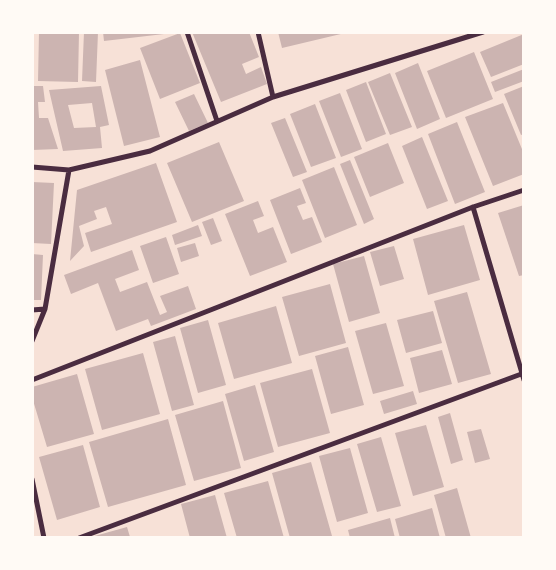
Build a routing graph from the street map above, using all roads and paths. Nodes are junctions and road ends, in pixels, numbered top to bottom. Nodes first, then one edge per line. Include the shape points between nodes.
1 (188, 32) edge
2 (258, 32) edge
3 (483, 32) edge
4 (273, 97) junction
5 (217, 121) junction
6 (32, 167) edge
7 (70, 170) junction
8 (524, 190) edge
9 (473, 207) junction
10 (45, 309) junction
11 (32, 310) edge
12 (32, 341) edge
13 (522, 373) edge
14 (32, 380) edge
15 (524, 380) edge
16 (32, 479) edge
17 (44, 538) edge
18 (79, 538) edge

1 - 5 street
2 - 4 street
3 - 4 street
4 - 5 street
5 - 7 street via 150,151
6 - 7 street
7 - 10 street
8 - 9 street
9 - 13 street
9 - 14 street
10 - 11 street
10 - 12 street
13 - 15 street
13 - 18 street
16 - 17 street

